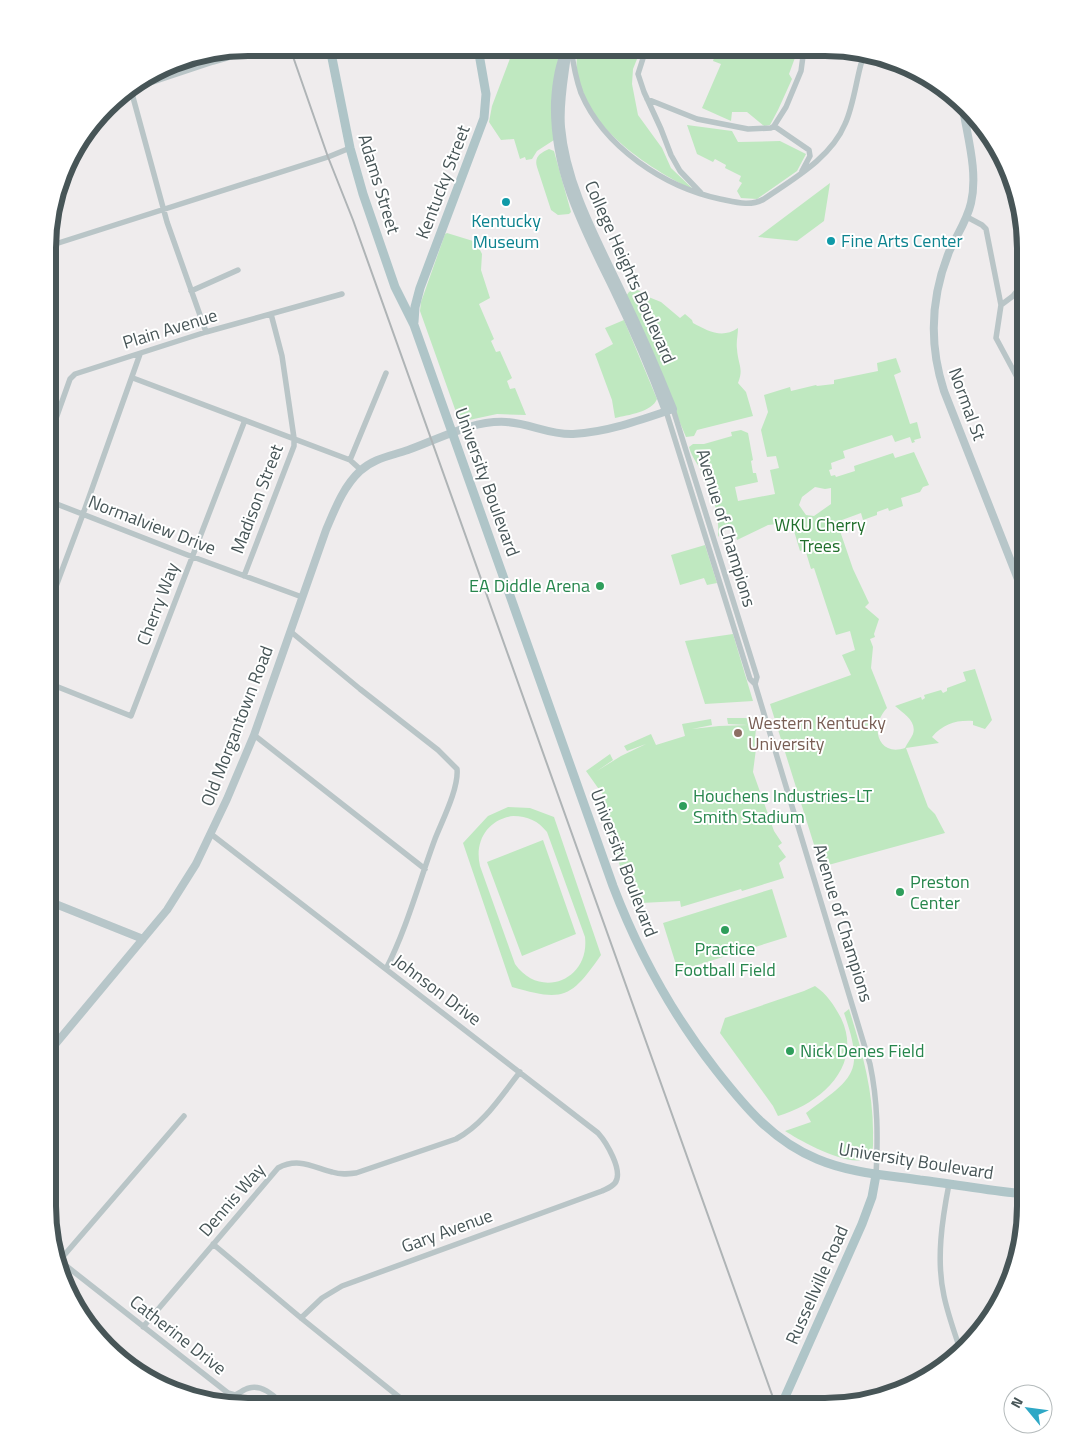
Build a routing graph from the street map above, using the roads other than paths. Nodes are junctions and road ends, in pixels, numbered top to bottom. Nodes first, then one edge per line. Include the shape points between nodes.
1 (332, 56) edge
2 (479, 56) edge
3 (567, 56) edge
4 (570, 56) edge
5 (644, 56) edge
6 (803, 56) edge
7 (228, 58) edge
8 (863, 60) edge
9 (213, 62) joint
10 (151, 83) edge
11 (131, 96) edge
12 (647, 99) junction
13 (965, 118) edge
14 (774, 126) junction
15 (350, 148) junction
16 (801, 172) junction
17 (702, 194) junction
18 (164, 209) junction
19 (967, 217) junction
20 (56, 244) edge
21 (238, 270) dead end
22 (191, 291) junction
23 (1017, 292) edge
24 (342, 294) dead end
25 (1002, 305) junction
26 (272, 314) junction
27 (414, 325) junction
28 (206, 332) junction
29 (140, 354) junction
30 (386, 373) dead end
31 (1017, 377) edge
32 (133, 378) junction
33 (670, 410) junction
34 (56, 419) edge
35 (245, 420) junction
36 (452, 433) junction
37 (294, 438) junction
38 (350, 460) junction
39 (361, 470) junction
40 (56, 504) edge
41 (83, 514) junction
42 (192, 557) junction
43 (244, 576) junction
44 (1017, 576) edge
45 (56, 587) edge
46 (302, 597) junction
47 (290, 631) junction
48 (56, 686) edge
49 (254, 734) junction
50 (211, 834) junction
51 (425, 869) junction
52 (56, 904) edge
53 (143, 939) junction
54 (386, 969) junction
55 (56, 1042) edge
56 (520, 1072) junction
57 (184, 1116) dead end
58 (876, 1175) junction
59 (949, 1184) junction
60 (612, 1186) joint
61 (1017, 1193) edge
62 (213, 1244) junction
63 (63, 1256) edge
64 (65, 1264) edge
65 (301, 1318) junction
66 (143, 1327) junction
67 (958, 1343) edge
68 (276, 1398) edge
69 (400, 1398) edge
70 (785, 1398) edge

1 - 15 main road, Adams Street
2 - 27 main road, Kentucky Street via 486,94 484,118 420,288
3 - 33 street, College Heights Boulevard via 561,127 572,178 653,362
4 - 17 street via 582,94 602,129 645,166 684,188
5 - 12 street via 638,74
6 - 14 street via 801,71
7 - 9 street
8 - 16 street via 846,124 832,146
9 - 10 street
11 - 18 street
12 - 14 street via 697,119 764,130
12 - 17 street via 671,156 680,171
13 - 19 street, Normal St via 974,182
14 - 16 street via 810,153
15 - 18 street
15 - 27 main road, Adams Street via 395,287
16 - 17 street via 757,203 745,204
18 - 20 street
18 - 22 street
19 - 25 street via 986,230
19 - 44 street, Normal St via 939,284 934,320 935,360 944,391
21 - 22 street
22 - 28 street
23 - 25 street
24 - 26 street, Plain Avenue
25 - 31 street via 996,338
26 - 28 street, Plain Avenue
26 - 37 street, Madison Street via 282,356
27 - 36 main road, University Boulevard
28 - 29 street, Plain Avenue
29 - 32 street
29 - 34 street, Plain Avenue via 72,376
30 - 38 street
32 - 35 street
32 - 41 street
33 - 36 street via 615,427 572,434 516,422 487,423
33 - 58 street, Avenue of Champions via 757,677 755,684 870,1064 878,1121
35 - 37 street
35 - 42 street, Cherry Way
36 - 39 street, Old Morgantown Road via 386,456
36 - 58 main road, University Boulevard via 616,893 660,989 710,1062 767,1129 817,1160
37 - 38 street
37 - 43 street, Madison Street via 294,446
38 - 39 street
39 - 46 street, Old Morgantown Road via 336,507
40 - 41 street, Normalview Drive
41 - 42 street, Normalview Drive
41 - 45 street
42 - 43 street, Normalview Drive
42 - 48 street, Cherry Way via 131,716
43 - 46 street, Normalview Drive
46 - 47 street, Old Morgantown Road
47 - 49 street, Old Morgantown Road
47 - 51 street via 455,766 457,773 453,791
49 - 50 street, Old Morgantown Road
49 - 51 street
50 - 53 street, Old Morgantown Road via 178,895
50 - 54 street, Johnson Drive
51 - 54 street
52 - 53 street
53 - 55 street, Old Morgantown Road
54 - 56 street, Johnson Drive
56 - 60 street, Johnson Drive via 598,1133 612,1154 617,1170 616,1182
56 - 62 street, Dennis Way via 477,1125 448,1142 356,1173 332,1172 300,1162 285,1165 272,1174
57 - 63 street
58 - 59 main road, University Boulevard
58 - 70 main road, Russellville Road via 862,1224
59 - 61 main road, University Boulevard
59 - 67 street via 940,1251 941,1277
60 - 65 street, Gary Avenue via 342,1286 322,1298
62 - 65 street
62 - 66 street, Dennis Way
64 - 66 street, Catherine Drive
65 - 69 street
66 - 68 street, Catherine Drive via 228,1393 235,1395 257,1387

